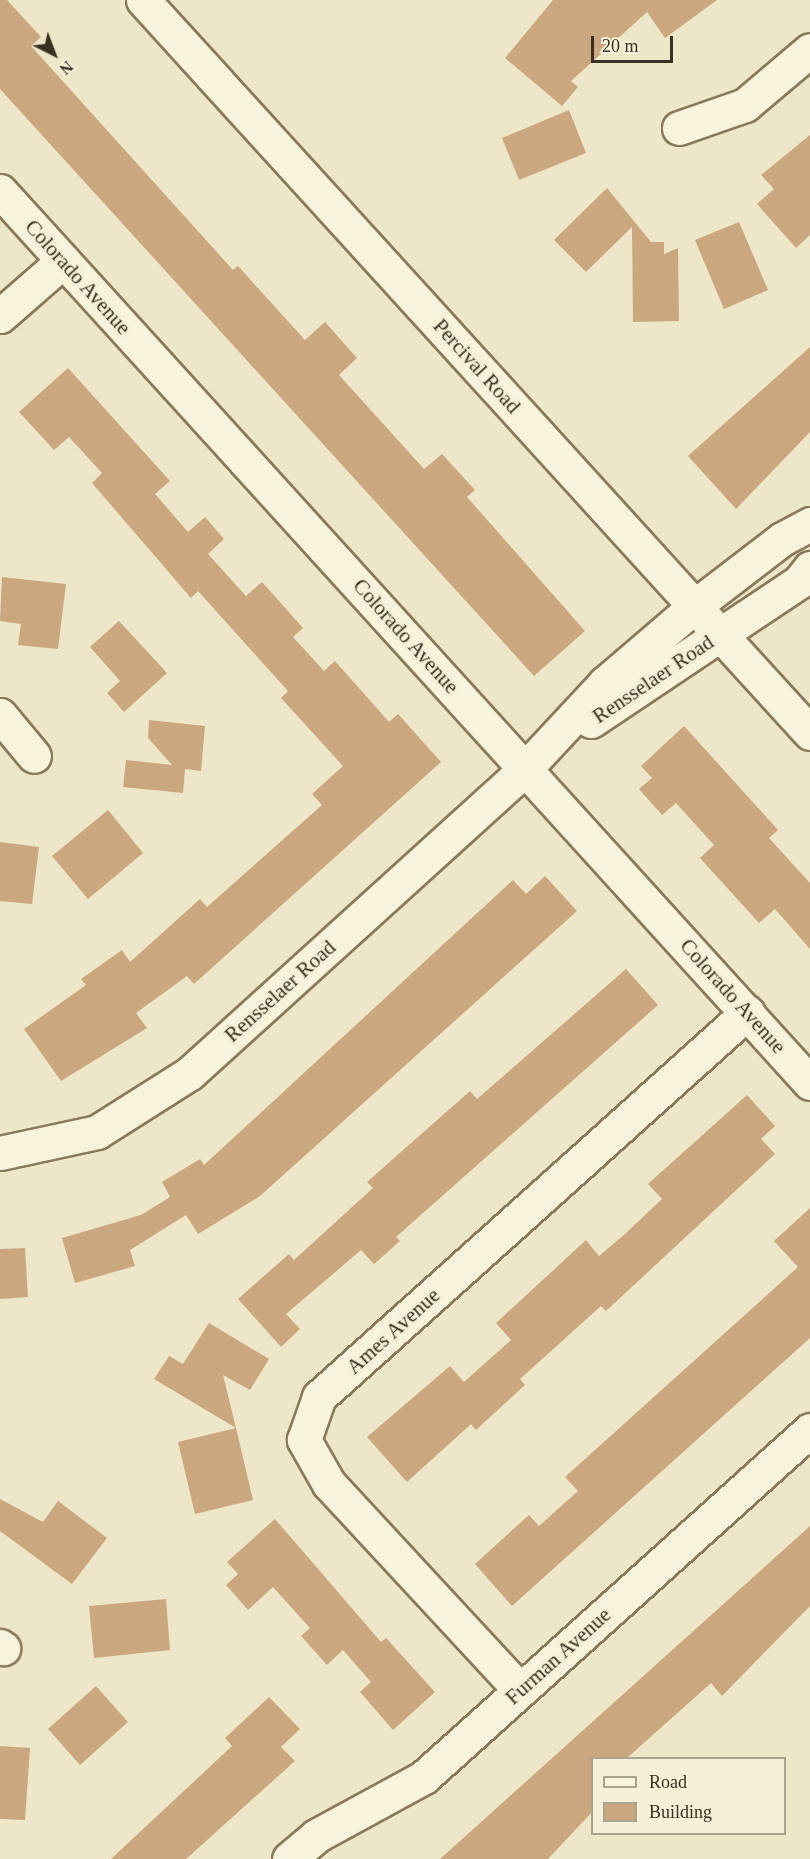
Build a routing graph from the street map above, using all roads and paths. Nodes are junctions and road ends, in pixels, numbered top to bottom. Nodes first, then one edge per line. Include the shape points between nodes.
1 (143, 0) edge
2 (810, 50) edge
3 (679, 128) dead end
4 (0, 191) edge
5 (63, 261) junction
6 (0, 316) edge
7 (810, 524) edge
8 (810, 568) edge
9 (696, 605) junction
10 (722, 634) junction
11 (0, 715) edge
12 (810, 733) edge
13 (34, 756) dead end
14 (526, 768) junction
15 (747, 1012) junction
16 (810, 1083) edge
17 (0, 1153) edge
18 (810, 1430) edge
19 (520, 1690) junction
20 (289, 1859) edge

1 - 9 street, Percival Road
2 - 3 street via 745,105
4 - 5 street, Colorado Avenue
5 - 6 street
5 - 14 street, Colorado Avenue
7 - 9 street, Rensselaer Road via 782,538
8 - 10 street, Rensselaer Road via 799,582
9 - 10 street, Percival Road
9 - 14 street, Rensselaer Road via 605,682
10 - 12 street, Percival Road
10 - 14 street, Rensselaer Road via 666,666
11 - 13 street
14 - 15 street, Colorado Avenue
14 - 17 street, Rensselaer Road via 190,1073 98,1132
15 - 16 street, Colorado Avenue
15 - 19 street, Ames Avenue via 319,1398 304,1440 329,1484
18 - 19 street, Furman Avenue
19 - 20 street, Furman Avenue via 424,1777 316,1836

